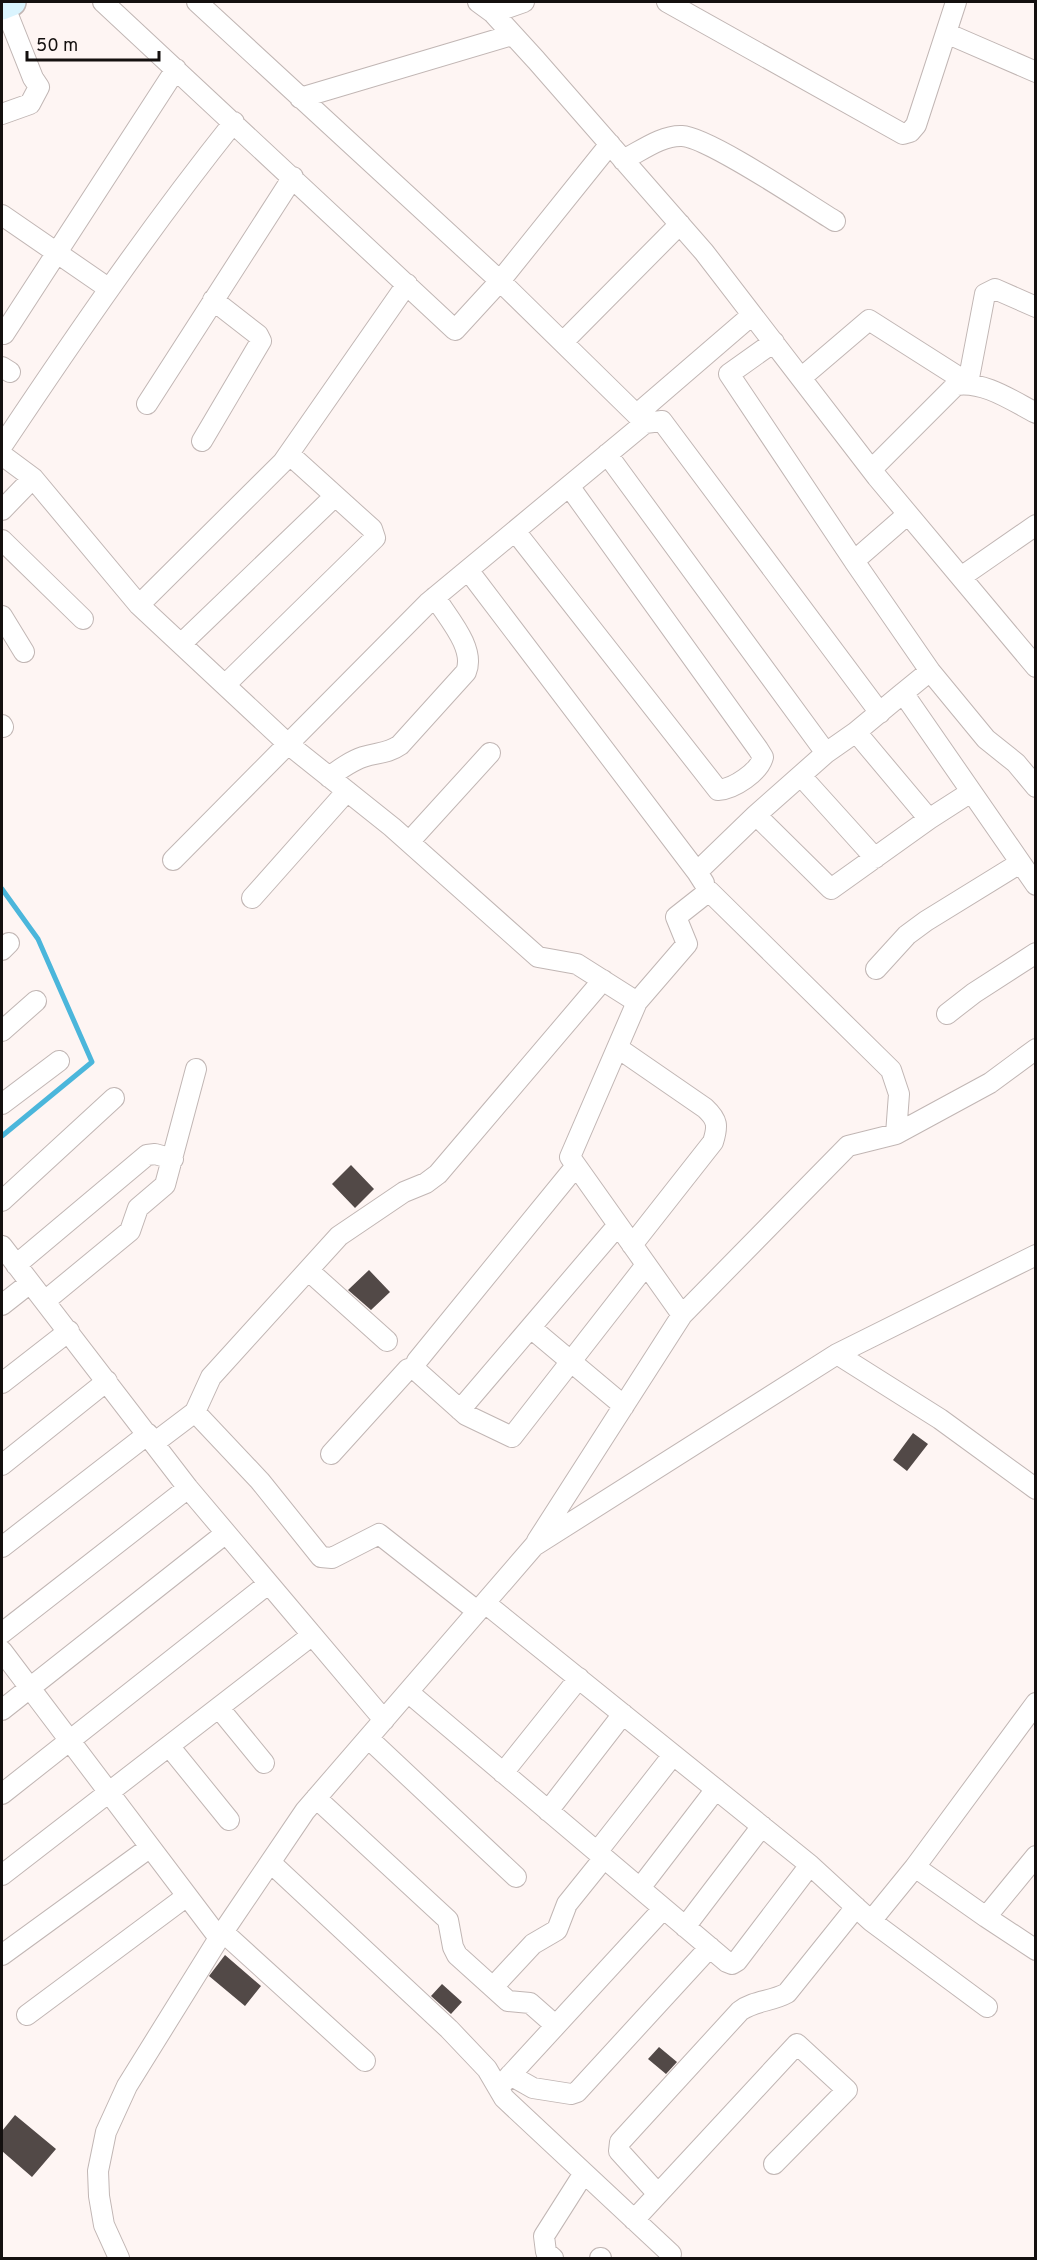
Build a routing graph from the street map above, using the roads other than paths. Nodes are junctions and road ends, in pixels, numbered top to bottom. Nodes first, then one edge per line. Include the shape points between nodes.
1 (103, 2) edge
2 (197, 2) edge
3 (524, 2) edge
4 (667, 2) edge
5 (956, 2) edge
6 (6, 4) edge
7 (486, 7) edge
8 (946, 33) junction
9 (512, 35) junction
10 (176, 69) junction
11 (1035, 72) edge
12 (300, 98) junction
13 (2, 114) edge
14 (234, 122) junction
15 (610, 144) junction
16 (623, 160) junction
17 (293, 177) junction
18 (2, 216) edge
19 (835, 221) dead end
20 (680, 224) junction
21 (56, 252) junction
22 (500, 281) junction
23 (406, 284) junction
24 (108, 288) junction
25 (213, 300) junction
26 (1035, 308) edge
27 (752, 315) junction
28 (4, 334) dead end
29 (564, 341) junction
30 (774, 342) junction
31 (801, 378) junction
32 (968, 383) junction
33 (147, 404) dead end
34 (1035, 413) edge
35 (641, 418) junction
36 (202, 441) dead end
37 (2, 446) edge
38 (289, 454) junction
39 (608, 454) junction
40 (2, 455) edge
41 (872, 470) junction
42 (33, 478) junction
43 (569, 486) junction
44 (335, 496) junction
45 (2, 510) edge
46 (908, 514) junction
47 (1035, 525) edge
48 (515, 531) junction
49 (2, 540) edge
50 (854, 561) junction
51 (468, 570) junction
52 (961, 577) junction
53 (435, 597) junction
54 (139, 604) junction
55 (2, 616) edge
56 (83, 619) dead end
57 (181, 644) junction
58 (24, 652) dead end
59 (1035, 667) edge
60 (930, 671) junction
61 (225, 686) junction
62 (903, 693) junction
63 (880, 712) junction
64 (856, 732) junction
65 (288, 744) junction
66 (490, 753) dead end
67 (826, 753) junction
68 (801, 776) junction
69 (329, 777) junction
70 (1035, 787) edge
71 (347, 791) junction
72 (971, 792) junction
73 (756, 815) junction
74 (929, 819) junction
75 (409, 842) junction
76 (875, 858) junction
77 (173, 860) dead end
78 (1020, 863) junction
79 (697, 872) junction
80 (1035, 885) edge
81 (709, 891) junction
82 (252, 898) dead end
83 (1035, 953) edge
84 (876, 969) dead end
85 (603, 980) junction
86 (36, 1001) dead end
87 (637, 1002) junction
88 (947, 1014) dead end
89 (2, 1031) edge
90 (618, 1048) junction
91 (1035, 1049) edge
92 (58, 1061) dead end
93 (196, 1069) dead end
94 (114, 1098) dead end
95 (2, 1104) edge
96 (896, 1134) junction
97 (173, 1159) junction
98 (576, 1166) junction
99 (2, 1201) edge
100 (618, 1225) junction
101 (632, 1245) junction
102 (2, 1246) edge
103 (1035, 1255) edge
104 (16, 1265) junction
105 (646, 1265) junction
106 (309, 1271) junction
107 (30, 1283) junction
108 (45, 1301) junction
109 (2, 1305) edge
110 (682, 1315) junction
111 (531, 1328) junction
112 (69, 1331) junction
113 (387, 1341) dead end
114 (837, 1354) junction
115 (572, 1362) junction
116 (415, 1367) junction
117 (107, 1381) junction
118 (2, 1383) edge
119 (624, 1406) junction
120 (460, 1410) junction
121 (195, 1412) junction
122 (151, 1439) junction
123 (332, 1454) dead end
124 (2, 1465) edge
125 (188, 1488) junction
126 (1035, 1489) edge
127 (226, 1533) junction
128 (534, 1546) junction
129 (2, 1547) edge
130 (268, 1584) junction
131 (481, 1607) junction
132 (2, 1633) edge
133 (311, 1636) junction
134 (2, 1651) edge
135 (579, 1678) junction
136 (30, 1688) junction
137 (408, 1692) junction
138 (219, 1708) junction
139 (2, 1710) edge
140 (1033, 1710) edge
141 (622, 1714) junction
142 (384, 1720) junction
143 (368, 1738) junction
144 (71, 1742) junction
145 (169, 1746) junction
146 (673, 1755) junction
147 (264, 1763) dead end
148 (503, 1773) junction
149 (716, 1789) junction
150 (109, 1793) junction
151 (2, 1794) edge
152 (316, 1798) junction
153 (549, 1811) junction
154 (229, 1820) dead end
155 (762, 1826) junction
156 (149, 1848) junction
157 (601, 1855) junction
158 (1035, 1856) edge
159 (271, 1863) junction
160 (810, 1865) junction
161 (915, 1867) junction
162 (2, 1875) edge
163 (516, 1877) dead end
164 (640, 1888) junction
165 (187, 1896) junction
166 (856, 1907) junction
167 (663, 1909) junction
168 (986, 1917) junction
169 (872, 1921) junction
170 (685, 1927) junction
171 (221, 1935) junction
172 (710, 1947) junction
173 (1035, 1950) edge
174 (2, 1955) edge
175 (492, 1987) junction
176 (987, 2007) dead end
177 (27, 2015) dead end
178 (555, 2025) junction
179 (365, 2061) dead end
180 (504, 2082) junction
181 (774, 2164) dead end
182 (584, 2173) junction
183 (658, 2194) junction
184 (634, 2220) junction
185 (671, 2254) dead end
186 (119, 2259) edge
187 (554, 2259) edge

1 - 10 street
2 - 12 street
3 - 7 street
4 - 8 street via 903,134 916,126
5 - 8 street
6 - 13 street via 39,87 30,104
7 - 9 street
8 - 11 street
9 - 12 street
9 - 15 street
10 - 14 street
10 - 21 street
12 - 22 street
14 - 17 street
14 - 24 street
15 - 16 street
15 - 22 street
16 - 19 street via 665,138 684,136 712,147
16 - 20 street
17 - 23 street
17 - 25 street
18 - 21 street
20 - 27 street
20 - 29 street
21 - 24 street
21 - 28 street
22 - 23 street via 455,330
22 - 29 street
23 - 38 street
24 - 37 street
25 - 33 street
25 - 36 street via 261,341
26 - 32 street via 995,289 985,294
27 - 30 street
27 - 35 street
29 - 35 street
30 - 31 street
30 - 50 street via 729,374
31 - 32 street via 869,320
31 - 41 street
32 - 34 street
32 - 41 street via 956,385
35 - 39 street
35 - 63 street via 662,422
38 - 44 street
38 - 54 street
39 - 43 street
39 - 67 street
40 - 42 street
41 - 46 street
42 - 45 street
42 - 54 street
43 - 48 street
43 - 48 street via 758,749 763,757 760,766 728,789 718,790
44 - 57 street
44 - 61 street via 372,529 375,538
46 - 50 street
46 - 52 street
47 - 52 street
48 - 51 street
49 - 56 street
50 - 60 street
51 - 53 street
51 - 79 street
52 - 59 street
53 - 65 street
53 - 69 street via 467,649 470,662 466,672 400,745 389,753 364,756
54 - 57 street
55 - 58 street
57 - 61 street
60 - 62 street
60 - 70 street via 986,739 1016,763
61 - 65 street
62 - 63 street
62 - 72 street
63 - 64 street
64 - 67 street
64 - 74 street
65 - 69 street
65 - 77 street
66 - 75 street
67 - 68 street
68 - 73 street
68 - 76 street
69 - 71 street
71 - 75 street
71 - 82 street
72 - 74 street
72 - 78 street
73 - 76 street via 831,889
73 - 79 street
74 - 76 street
75 - 85 street via 538,957 577,964
78 - 80 street
78 - 84 street via 926,921 907,935
79 - 81 street
81 - 87 street via 676,917 687,944
81 - 96 street via 891,1070 899,1094
83 - 88 street
85 - 87 street
85 - 106 street via 438,1174 346,1230
86 - 89 street
87 - 90 street
90 - 98 street via 570,1157
90 - 101 street via 705,1108 718,1127 713,1142
91 - 96 street via 990,1083
92 - 95 street
93 - 97 street
94 - 99 street
96 - 110 street via 848,1146
97 - 104 street via 147,1155
97 - 108 street via 165,1185 138,1208 130,1231
98 - 100 street
98 - 116 street
100 - 101 street
100 - 111 street
101 - 105 street
102 - 104 street
103 - 114 street
104 - 107 street
105 - 110 street
105 - 115 street
106 - 113 street
106 - 121 street via 212,1377
107 - 108 street
107 - 109 street
108 - 112 street
110 - 119 street
111 - 115 street
111 - 120 street
112 - 117 street
112 - 118 street
114 - 126 street via 940,1419
114 - 128 street
115 - 119 street
115 - 120 street via 512,1437
116 - 120 street
116 - 123 street via 408,1369
117 - 122 street
117 - 124 street
119 - 128 street
121 - 122 street
121 - 131 street via 260,1481 321,1557 332,1558 379,1534
122 - 125 street
122 - 129 street
125 - 127 street
125 - 132 street
127 - 130 street
127 - 136 street
128 - 131 street
130 - 133 street
130 - 144 street
131 - 135 street
131 - 137 street
133 - 138 street
133 - 142 street
134 - 136 street
135 - 141 street
135 - 148 street
136 - 139 street
136 - 144 street
137 - 142 street
137 - 148 street
138 - 145 street
138 - 147 street
140 - 161 street
141 - 146 street
141 - 153 street
142 - 143 street
143 - 152 street
143 - 163 street
144 - 150 street
144 - 151 street
145 - 150 street
145 - 154 street
146 - 149 street
146 - 157 street
148 - 153 street
149 - 155 street
149 - 164 street
150 - 156 street
150 - 162 street
152 - 159 street
152 - 175 street via 448,1920 455,1951
153 - 157 street
155 - 160 street
155 - 170 street
156 - 165 street
156 - 174 street
157 - 164 street
157 - 175 street via 567,1904 557,1930 533,1944
158 - 168 street
159 - 171 street
159 - 180 street
160 - 166 street
160 - 172 street via 738,1961 727,1962
161 - 168 street
161 - 169 street
164 - 167 street
165 - 171 street
165 - 177 street
166 - 169 street
166 - 183 street via 787,1994 751,2003 740,2011 620,2142 619,2151
167 - 170 street
167 - 178 street
168 - 173 street
169 - 176 street
170 - 172 street
171 - 179 street
171 - 186 street via 127,2086 106,2132 98,2171 99,2196 104,2225
172 - 180 street via 577,2092
175 - 178 street via 508,2001 530,2003
178 - 180 street
180 - 182 street via 504,2098
181 - 183 street via 847,2090 797,2044
182 - 184 street
182 - 187 street via 544,2236 546,2252
183 - 184 street
184 - 185 street

